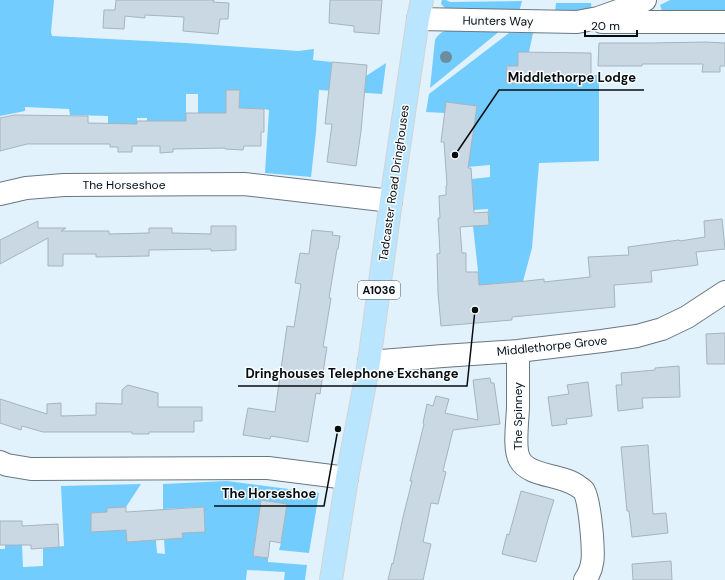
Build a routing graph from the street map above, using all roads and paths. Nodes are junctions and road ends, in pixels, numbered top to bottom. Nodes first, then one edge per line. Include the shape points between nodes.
1 (645, 0) edge
2 (420, 9) edge
3 (577, 22) junction
4 (725, 22) edge
5 (0, 194) edge
6 (391, 201) junction
7 (725, 292) edge
8 (518, 351) junction
9 (369, 362) junction
10 (0, 462) edge
11 (347, 478) junction
12 (331, 580) edge
13 (585, 580) edge

1 - 3 street, Hunters Way via 598,18
2 - 3 street, Hunters Way
2 - 6 main road, Tadcaster Road Dringhouses / A1036
3 - 4 street, Hunters Way
5 - 6 street, The Horseshoe via 26,188 64,186 244,184
6 - 9 main road, Tadcaster Road Dringhouses / A1036
7 - 8 street, Middlethorpe Grove via 687,317 662,329 637,336
8 - 9 street, Middlethorpe Grove
8 - 13 street, The Spinney via 517,454 525,467 532,471 567,480 584,490 592,534 593,563
9 - 11 main road, Tadcaster Road Dringhouses / A1036
10 - 11 street via 31,469 268,468
11 - 12 main road, Tadcaster Road Dringhouses / A1036

